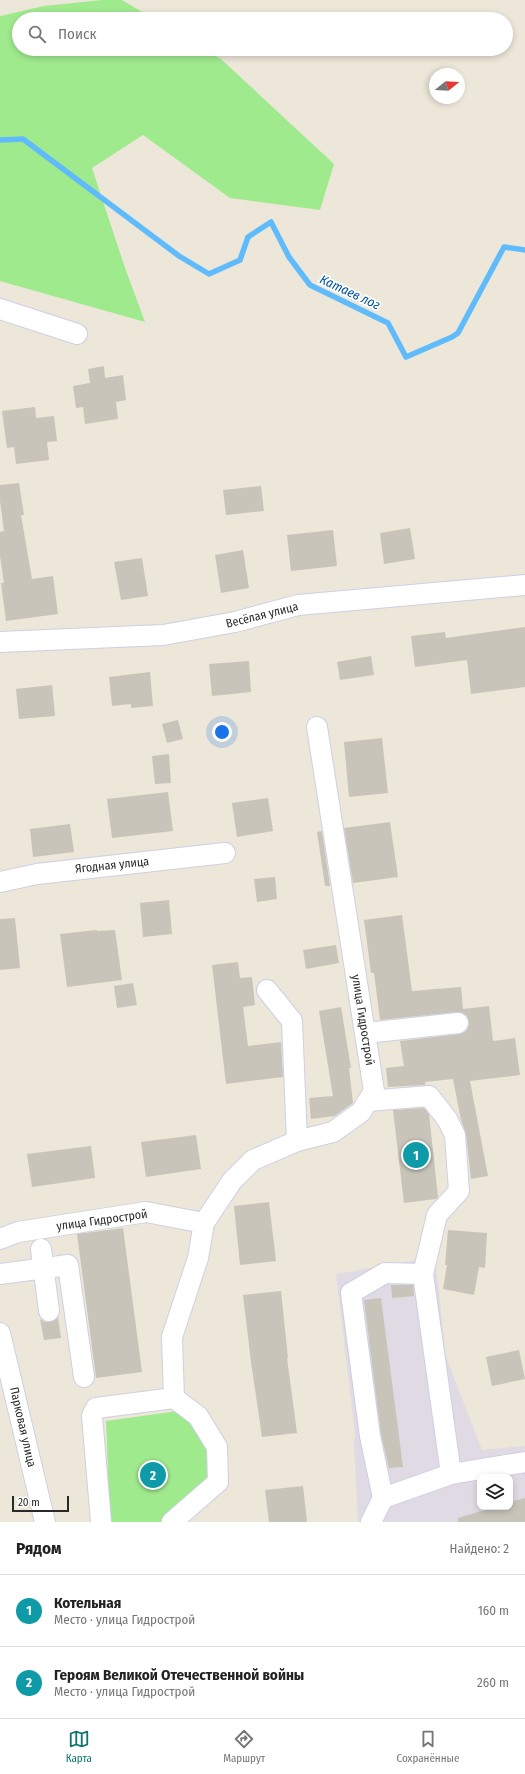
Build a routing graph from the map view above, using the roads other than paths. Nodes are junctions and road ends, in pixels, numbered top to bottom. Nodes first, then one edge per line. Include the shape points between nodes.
1 (0, 309) edge
2 (77, 334) dead end
3 (525, 585) edge
4 (0, 642) edge
5 (317, 727) dead end
6 (225, 853) dead end
7 (0, 882) edge
8 (267, 990) dead end
9 (458, 1023) dead end
10 (366, 1033) junction
11 (368, 1101) junction
12 (297, 1141) junction
13 (204, 1223) junction
14 (0, 1239) edge
15 (41, 1249) dead end
16 (43, 1269) junction
17 (0, 1274) edge
18 (423, 1274) junction
19 (49, 1311) dead end
20 (0, 1333) edge
21 (84, 1377) dead end
22 (174, 1398) junction
23 (525, 1462) edge
24 (451, 1474) junction
25 (383, 1498) junction
26 (45, 1522) edge
27 (101, 1522) edge
28 (172, 1522) edge
29 (371, 1522) edge

1 - 2 street
3 - 4 street, Весёлая улица via 298,605 235,622 163,635
5 - 10 street, улица Гидрострой
6 - 7 street, Ягодная улица via 37,874
8 - 12 street via 292,1021
9 - 10 street
10 - 11 street, улица Гидрострой via 374,1091
11 - 12 street, улица Гидрострой via 361,1112 333,1132
11 - 18 street via 429,1096 447,1119 455,1136 459,1191 437,1215
12 - 13 street, улица Гидрострой via 253,1160 232,1181
13 - 14 street, улица Гидрострой via 146,1212 18,1232
13 - 22 street, улица Гидрострой via 198,1258 172,1337
15 - 16 street
16 - 17 street
16 - 19 street
16 - 21 street via 68,1266
18 - 24 street
18 - 25 street via 385,1273 351,1293 370,1436
20 - 26 street, Парковая улица
22 - 27 street via 96,1408 92,1416
22 - 28 street via 198,1416 217,1447 218,1482
23 - 24 street
24 - 25 street
25 - 29 street

